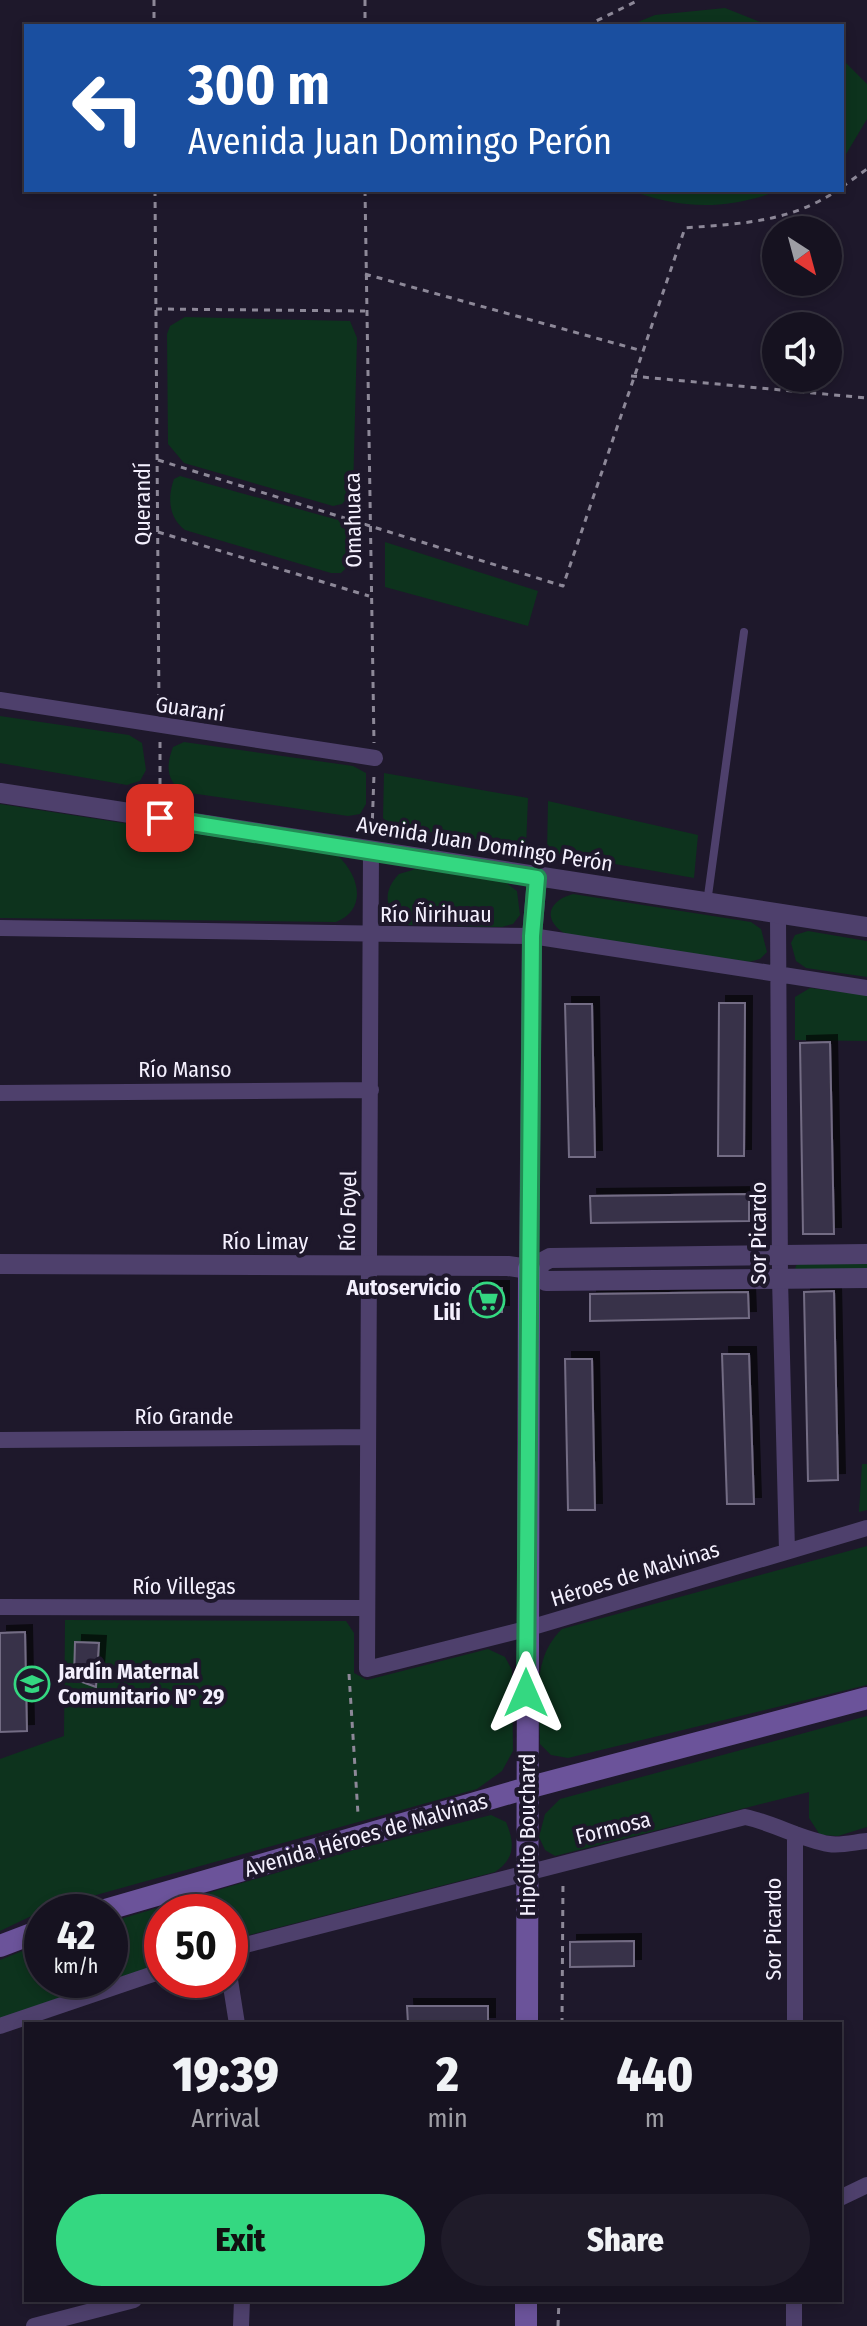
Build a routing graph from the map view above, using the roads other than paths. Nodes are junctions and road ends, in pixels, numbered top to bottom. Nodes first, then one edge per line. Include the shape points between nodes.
1 (744, 632) dead end
2 (0, 700) edge
3 (375, 758) road end
4 (0, 793) edge
5 (371, 850) junction
6 (537, 878) junction
7 (706, 904) junction
8 (778, 915) junction
9 (867, 927) edge
10 (0, 928) edge
11 (371, 936) junction
12 (532, 936) junction
13 (779, 975) junction
14 (867, 988) edge
15 (371, 1090) junction
16 (0, 1093) edge
17 (867, 1254) edge
18 (780, 1256) junction
19 (0, 1264) edge
20 (369, 1267) junction
21 (529, 1269) junction
22 (867, 1278) edge
23 (780, 1279) junction
24 (368, 1437) junction
25 (0, 1440) edge
26 (867, 1528) edge
27 (787, 1551) junction
28 (0, 1607) edge
29 (367, 1608) junction
30 (526, 1629) junction
31 (367, 1669) joint
32 (867, 1698) edge
33 (527, 1788) junction
34 (795, 1834) junction
35 (867, 1841) edge
36 (527, 1873) junction
37 (128, 1903) edge
38 (24, 1937) edge
39 (248, 1944) edge
40 (0, 1946) edge
41 (144, 1977) edge
42 (233, 1998) edge
43 (237, 2022) edge
44 (527, 2022) edge
45 (795, 2022) edge
46 (0, 2026) edge
47 (867, 2185) edge
48 (842, 2197) edge
49 (120, 2302) edge
50 (242, 2302) edge
51 (526, 2302) edge
52 (794, 2302) edge
53 (80, 2308) edge
54 (34, 2326) edge
55 (241, 2326) edge
56 (526, 2326) edge
57 (794, 2326) edge

1 - 7 lane
2 - 3 street, Guaraní
4 - 5 street, Avenida Juan Domingo Perón
5 - 6 street, Avenida Juan Domingo Perón
5 - 11 street, Río Foyel
6 - 7 street, Avenida Juan Domingo Perón
6 - 12 street, Hipólito Bouchard
7 - 8 street, Avenida Juan Domingo Perón
8 - 9 street, Avenida Juan Domingo Perón
8 - 13 street, Sor Picardo
10 - 11 street, Río Ñirihuau
11 - 12 street, Río Ñirihuau
11 - 15 street, Río Foyel
12 - 13 street, Río Ñirihuau
12 - 21 street, Hipólito Bouchard
13 - 14 street, Río Ñirihuau
13 - 18 street, Sor Picardo
15 - 16 street, Río Manso
15 - 20 street, Río Foyel
17 - 18 street, Río Limay
18 - 21 street, Río Limay via 550,1258
18 - 23 street, Sor Picardo
19 - 20 street, Río Limay
20 - 21 street, Río Limay
20 - 24 street, Río Foyel
21 - 23 street, Río Limay via 546,1281
21 - 30 main road, Hipólito Bouchard
22 - 23 street, Río Limay
23 - 27 street, Sor Picardo
24 - 25 street, Río Grande
24 - 29 street, Río Foyel
26 - 27 street, Héroes de Malvinas
27 - 30 street, Héroes de Malvinas
28 - 29 street, Río Villegas
29 - 31 street, Río Foyel
30 - 31 street, Héroes de Malvinas
30 - 33 main road, Hipólito Bouchard
32 - 33 main road, Avenida Héroes de Malvinas
33 - 36 main road, Hipólito Bouchard
33 - 37 main road, Avenida Héroes de Malvinas
34 - 35 street, Formosa via 832,1845
34 - 36 street, Formosa via 745,1817
34 - 45 street, Sor Picardo
36 - 39 street, Formosa
36 - 44 main road, Hipólito Bouchard
38 - 40 main road
41 - 46 street
42 - 43 street
47 - 48 street
49 - 53 street
50 - 55 street
51 - 56 main road
52 - 57 street
53 - 54 street

